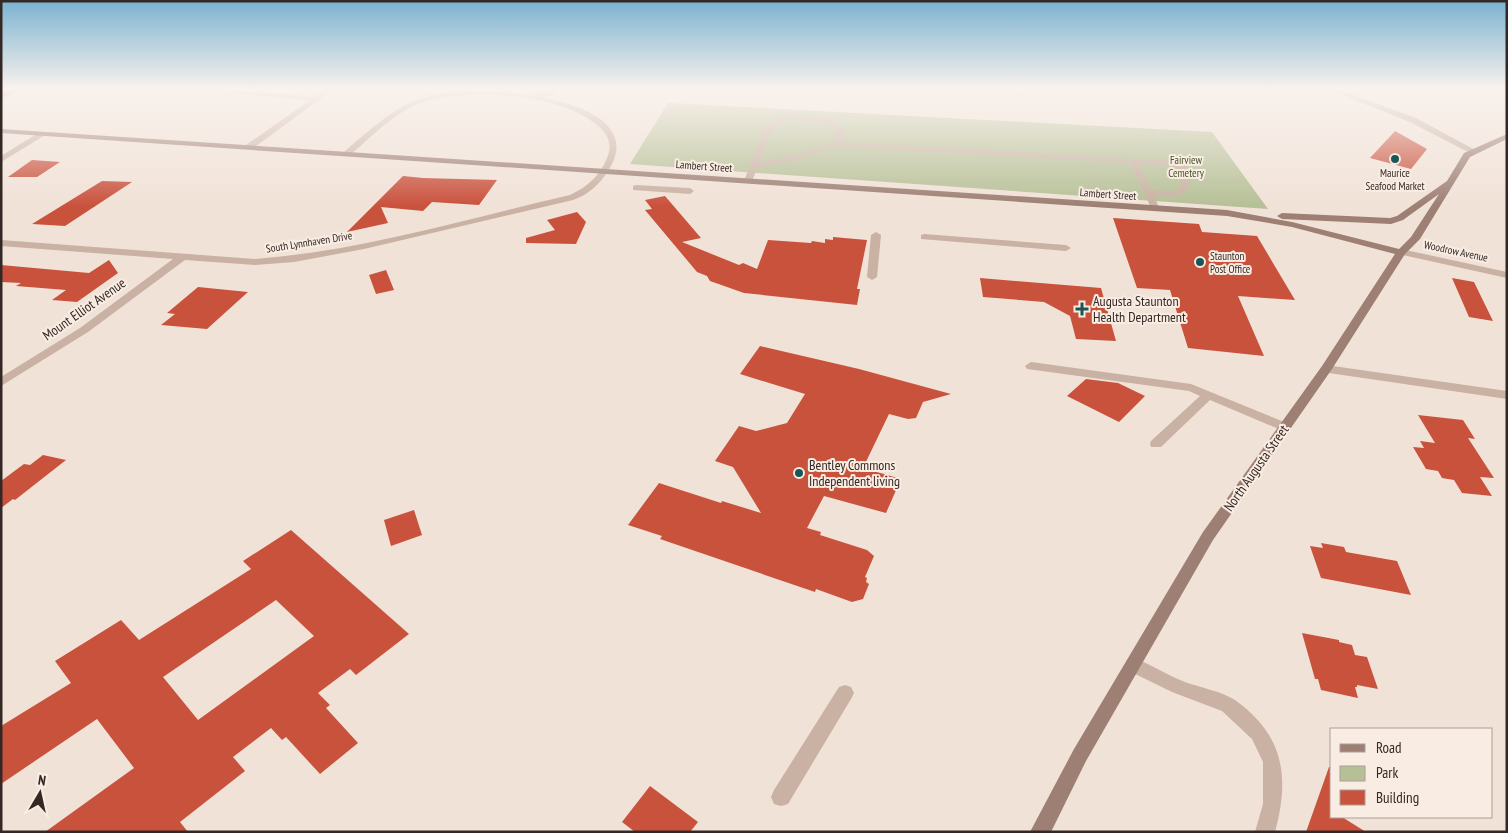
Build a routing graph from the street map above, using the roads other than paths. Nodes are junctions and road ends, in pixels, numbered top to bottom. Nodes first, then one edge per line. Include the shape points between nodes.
1 (275, 128) edge
2 (379, 128) edge
3 (606, 128) edge
4 (768, 128) edge
5 (839, 128) edge
6 (1428, 128) edge
7 (1, 131) edge
8 (43, 134) junction
9 (1507, 136) edge
10 (837, 144) junction
11 (249, 146) junction
12 (1473, 151) junction
13 (347, 153) junction
14 (1, 160) edge
15 (1134, 161) junction
16 (754, 168) junction
17 (606, 171) junction
18 (1454, 179) junction
19 (748, 181) junction
20 (636, 188) dead end
21 (690, 191) dead end
22 (1148, 192) junction
23 (1155, 208) junction
24 (1226, 213) junction
25 (876, 235) dead end
26 (924, 237) dead end
27 (1, 243) edge
28 (1066, 248) dead end
29 (1401, 252) junction
30 (182, 257) junction
31 (1507, 275) edge
32 (872, 277) dead end
33 (1031, 366) dead end
34 (1326, 369) junction
35 (1, 382) edge
36 (1208, 395) junction
37 (1507, 395) edge
38 (1285, 427) junction
39 (1156, 444) dead end
40 (1133, 665) junction
41 (845, 693) dead end
42 (781, 797) dead end
43 (1040, 832) edge
44 (1265, 832) edge

1 - 11 street
2 - 13 street
3 - 17 street via 614,147
4 - 16 street
5 - 10 street
6 - 12 street
7 - 8 street, Lambert Street
8 - 11 street, Lambert Street
8 - 14 street
9 - 12 street
10 - 15 street
10 - 16 street
11 - 13 street, Lambert Street
12 - 18 street, North Augusta Street
13 - 17 street, Lambert Street
15 - 22 street
15 - 22 street via 1169,163 1183,168 1185,187 1181,192
16 - 19 street
17 - 19 street, Lambert Street
17 - 30 street, South Lynnhaven Drive via 596,183 573,197 364,246 258,262
18 - 24 street via 1391,221
18 - 29 street, North Augusta Street via 1415,239
19 - 23 street, Lambert Street
20 - 21 street
22 - 23 street
23 - 24 street, Lambert Street
24 - 29 street, Lambert Street via 1289,223
25 - 32 street
26 - 28 street
27 - 30 street, South Lynnhaven Drive
29 - 31 street, Woodrow Avenue
29 - 34 street, North Augusta Street
30 - 35 street, Mount Elliot Avenue via 84,330
33 - 36 street via 1179,385
34 - 37 street
34 - 38 street, North Augusta Street
36 - 38 street
36 - 39 street
38 - 40 street, North Augusta Street via 1208,536
40 - 43 street, North Augusta Street via 1080,755
40 - 44 street via 1178,687 1228,705 1258,732 1272,761 1273,804
41 - 42 street

